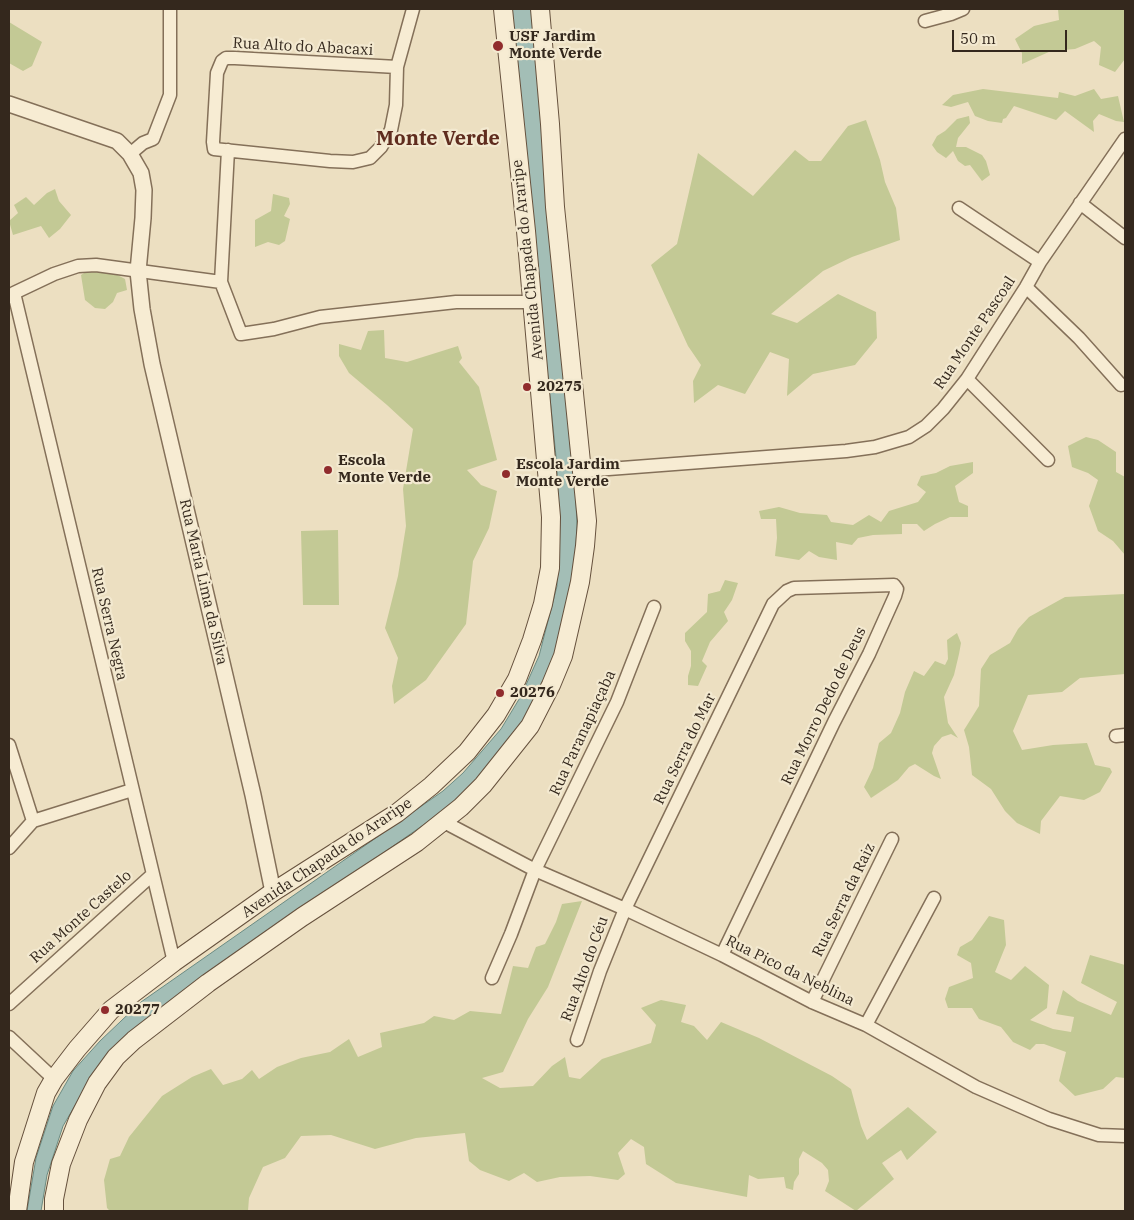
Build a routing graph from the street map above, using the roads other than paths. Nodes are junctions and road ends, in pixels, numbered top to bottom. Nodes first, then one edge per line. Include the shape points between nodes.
1 (170, 9) edge
2 (413, 9) edge
3 (503, 9) edge
4 (540, 9) edge
5 (963, 9) edge
6 (925, 21) dead end
7 (397, 67) junction
8 (9, 104) edge
9 (1125, 139) edge
10 (225, 150) junction
11 (130, 154) junction
12 (1080, 203) junction
13 (959, 208) dead end
14 (1125, 238) edge
15 (1040, 262) junction
16 (138, 271) junction
17 (221, 282) junction
18 (1026, 287) junction
19 (11, 295) edge
20 (532, 302) junction
21 (967, 379) junction
22 (1121, 386) dead end
23 (1048, 460) dead end
24 (582, 471) junction
25 (773, 604) joint
26 (654, 607) dead end
27 (9, 745) edge
28 (132, 790) junction
29 (32, 821) junction
30 (444, 822) junction
31 (892, 839) dead end
32 (9, 848) edge
33 (535, 870) junction
34 (152, 875) junction
35 (273, 892) junction
36 (934, 898) dead end
37 (625, 909) junction
38 (722, 955) junction
39 (174, 962) junction
40 (492, 978) dead end
41 (812, 1002) junction
42 (9, 1004) edge
43 (866, 1025) junction
44 (9, 1037) edge
45 (577, 1040) dead end
46 (54, 1079) junction
47 (1125, 1136) edge
48 (17, 1211) edge
49 (54, 1211) edge

1 - 11 street via 170,95 153,139
2 - 7 street
3 - 20 main road, Avenida Chapada do Araripe
4 - 24 main road via 556,216
5 - 6 street
7 - 10 street via 396,105 391,130 370,158 353,162 330,161
7 - 10 street, Rua Alto do Abacaxi via 226,58 217,73 213,142 214,149
8 - 11 street via 117,141
9 - 12 street, Rua Monte Pascoal
10 - 17 street
11 - 16 street, Rua Maria Lima da Silva via 141,174 144,190
12 - 14 street
12 - 15 street, Rua Monte Pascoal
13 - 15 street
15 - 18 street, Rua Monte Pascoal
16 - 17 street
16 - 19 street via 78,266
16 - 35 street, Rua Maria Lima da Silva via 152,364
17 - 20 street via 241,334 320,317 456,302
18 - 21 street, Rua Monte Pascoal
18 - 22 street via 1079,338
19 - 28 street, Rua Serra Negra
20 - 35 main road, Avenida Chapada do Araripe via 551,517 550,568 535,631 517,679 496,715 467,752 431,786 397,813
21 - 23 street
21 - 24 street, Rua Monte Pascoal via 926,426 909,437 874,447
24 - 30 main road via 586,546 563,656 541,705 516,744 483,785
25 - 37 street, Rua Serra do Mar
25 - 38 street, Rua Morro Dedo de Deus via 787,590 794,588 894,585 896,588 869,654
26 - 33 street, Rua Paranapiaçaba via 618,702
27 - 29 street
28 - 29 street
28 - 34 street, Rua Serra Negra
29 - 32 street
30 - 33 street, Rua Pico da Neblina
30 - 49 main road via 208,983 116,1057 97,1083 78,1120 61,1164
31 - 41 street, Rua Serra da Raiz
33 - 37 street, Rua Pico da Neblina
33 - 40 street, Rua Paranapiaçaba
34 - 39 street, Rua Serra Negra
34 - 42 street, Rua Monte Castelo
35 - 39 main road, Avenida Chapada do Araripe
36 - 43 street
37 - 38 street, Rua Pico da Neblina
37 - 45 street, Rua Alto do Céu
38 - 41 street, Rua Pico da Neblina
39 - 46 main road, Avenida Chapada do Araripe via 111,1010
41 - 43 street, Rua Pico da Neblina
43 - 47 street, Rua Pico da Neblina via 976,1087 1048,1119 1099,1136
44 - 46 street
46 - 48 main road, Avenida Chapada do Araripe via 46,1093 24,1162

